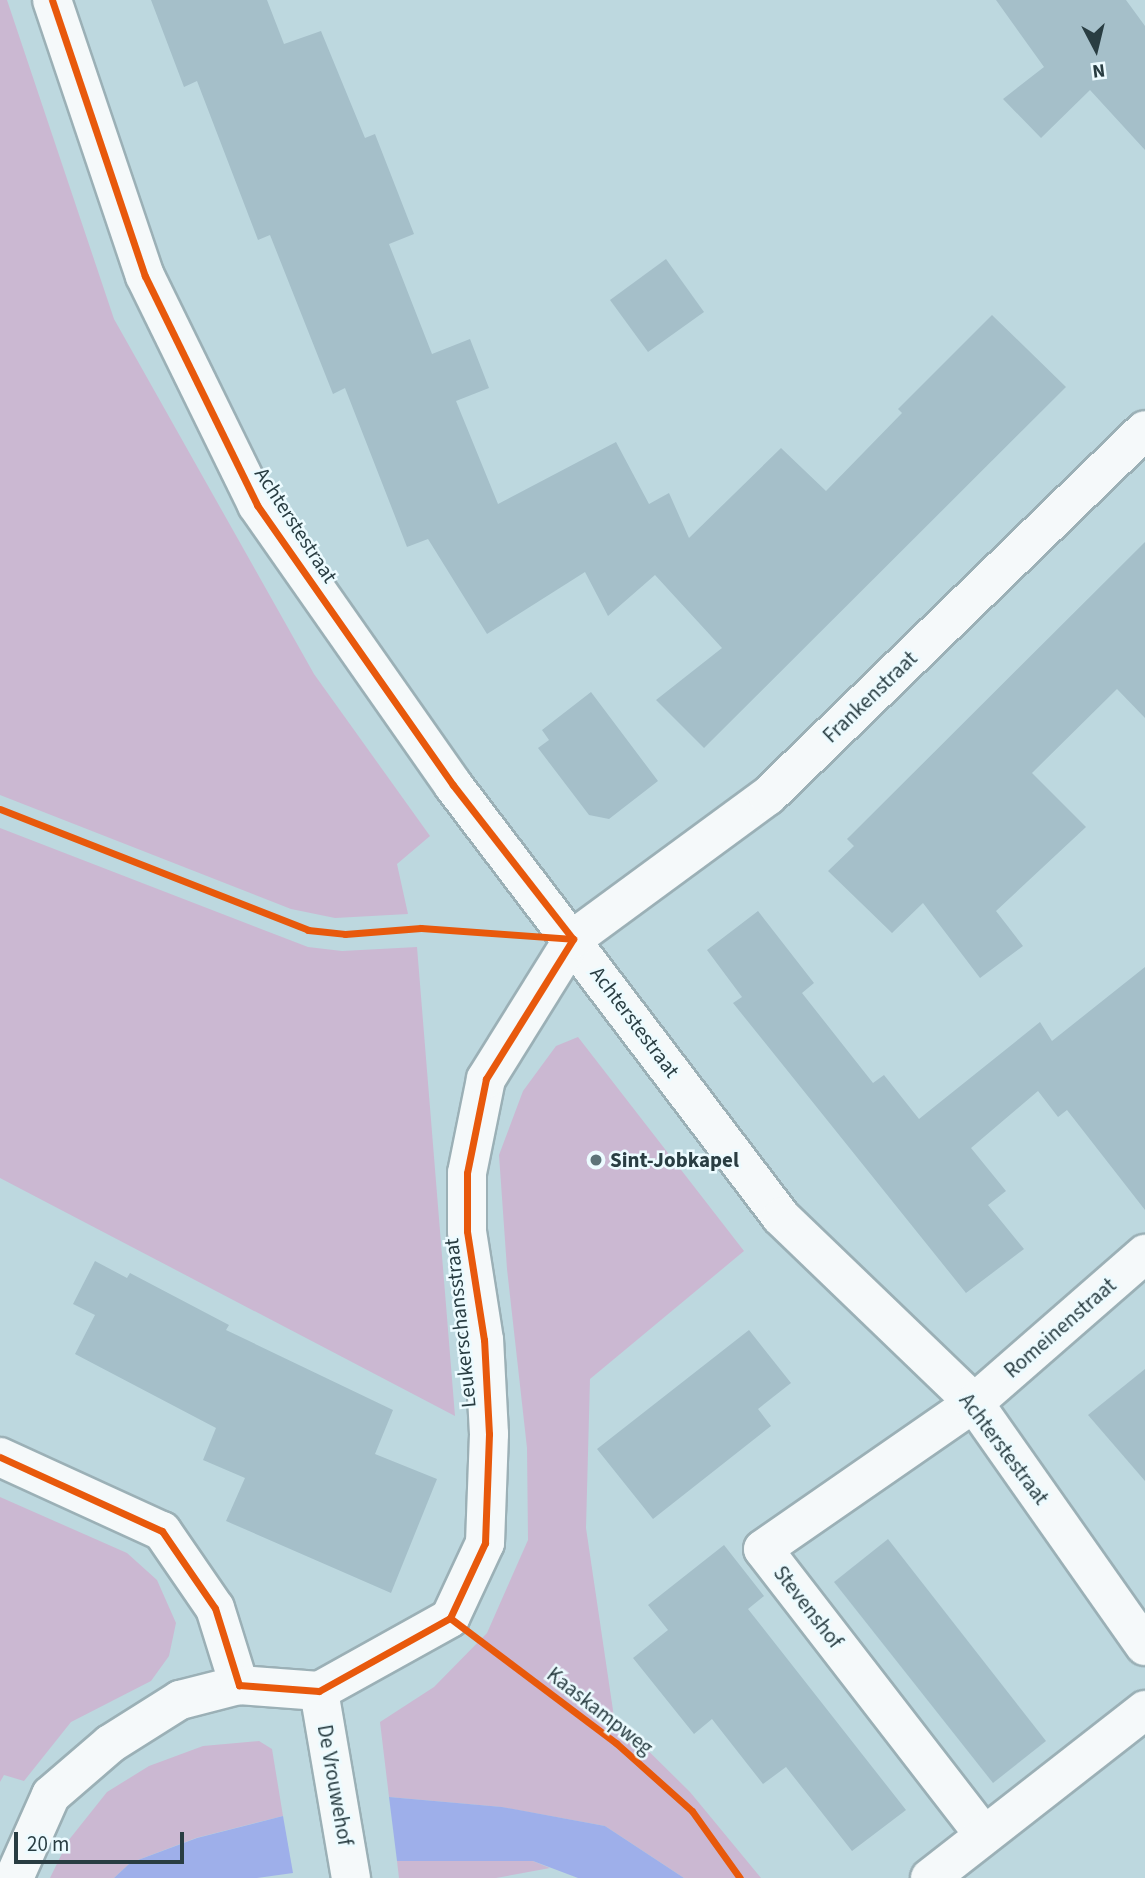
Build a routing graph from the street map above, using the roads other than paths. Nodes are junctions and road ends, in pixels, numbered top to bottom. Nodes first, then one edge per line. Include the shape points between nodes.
1 (52, 0) edge
2 (1145, 430) edge
3 (573, 939) junction
4 (1145, 1254) edge
5 (974, 1403) junction
6 (0, 1457) edge
7 (1145, 1646) edge
8 (239, 1685) junction
9 (319, 1691) junction
10 (1145, 1710) edge
11 (984, 1835) junction
12 (14, 1878) edge
13 (351, 1878) edge
14 (930, 1878) edge

1 - 3 street, Achterstestraat via 145,275 257,505 453,785
2 - 3 street, Frankenstraat via 768,796
3 - 5 street, Achterstestraat via 781,1217
3 - 9 street, Leukerschansstraat via 486,1079 467,1173 467,1231 484,1340 489,1434 485,1543 450,1618
4 - 5 street, Romeinenstraat
5 - 7 street, Achterstestraat
5 - 11 street, Stevenshof via 763,1549
6 - 8 street via 162,1531 215,1608
8 - 9 street
8 - 12 street via 180,1700 100,1752 51,1795
9 - 13 street, De Vrouwehof
10 - 11 street
11 - 14 street

